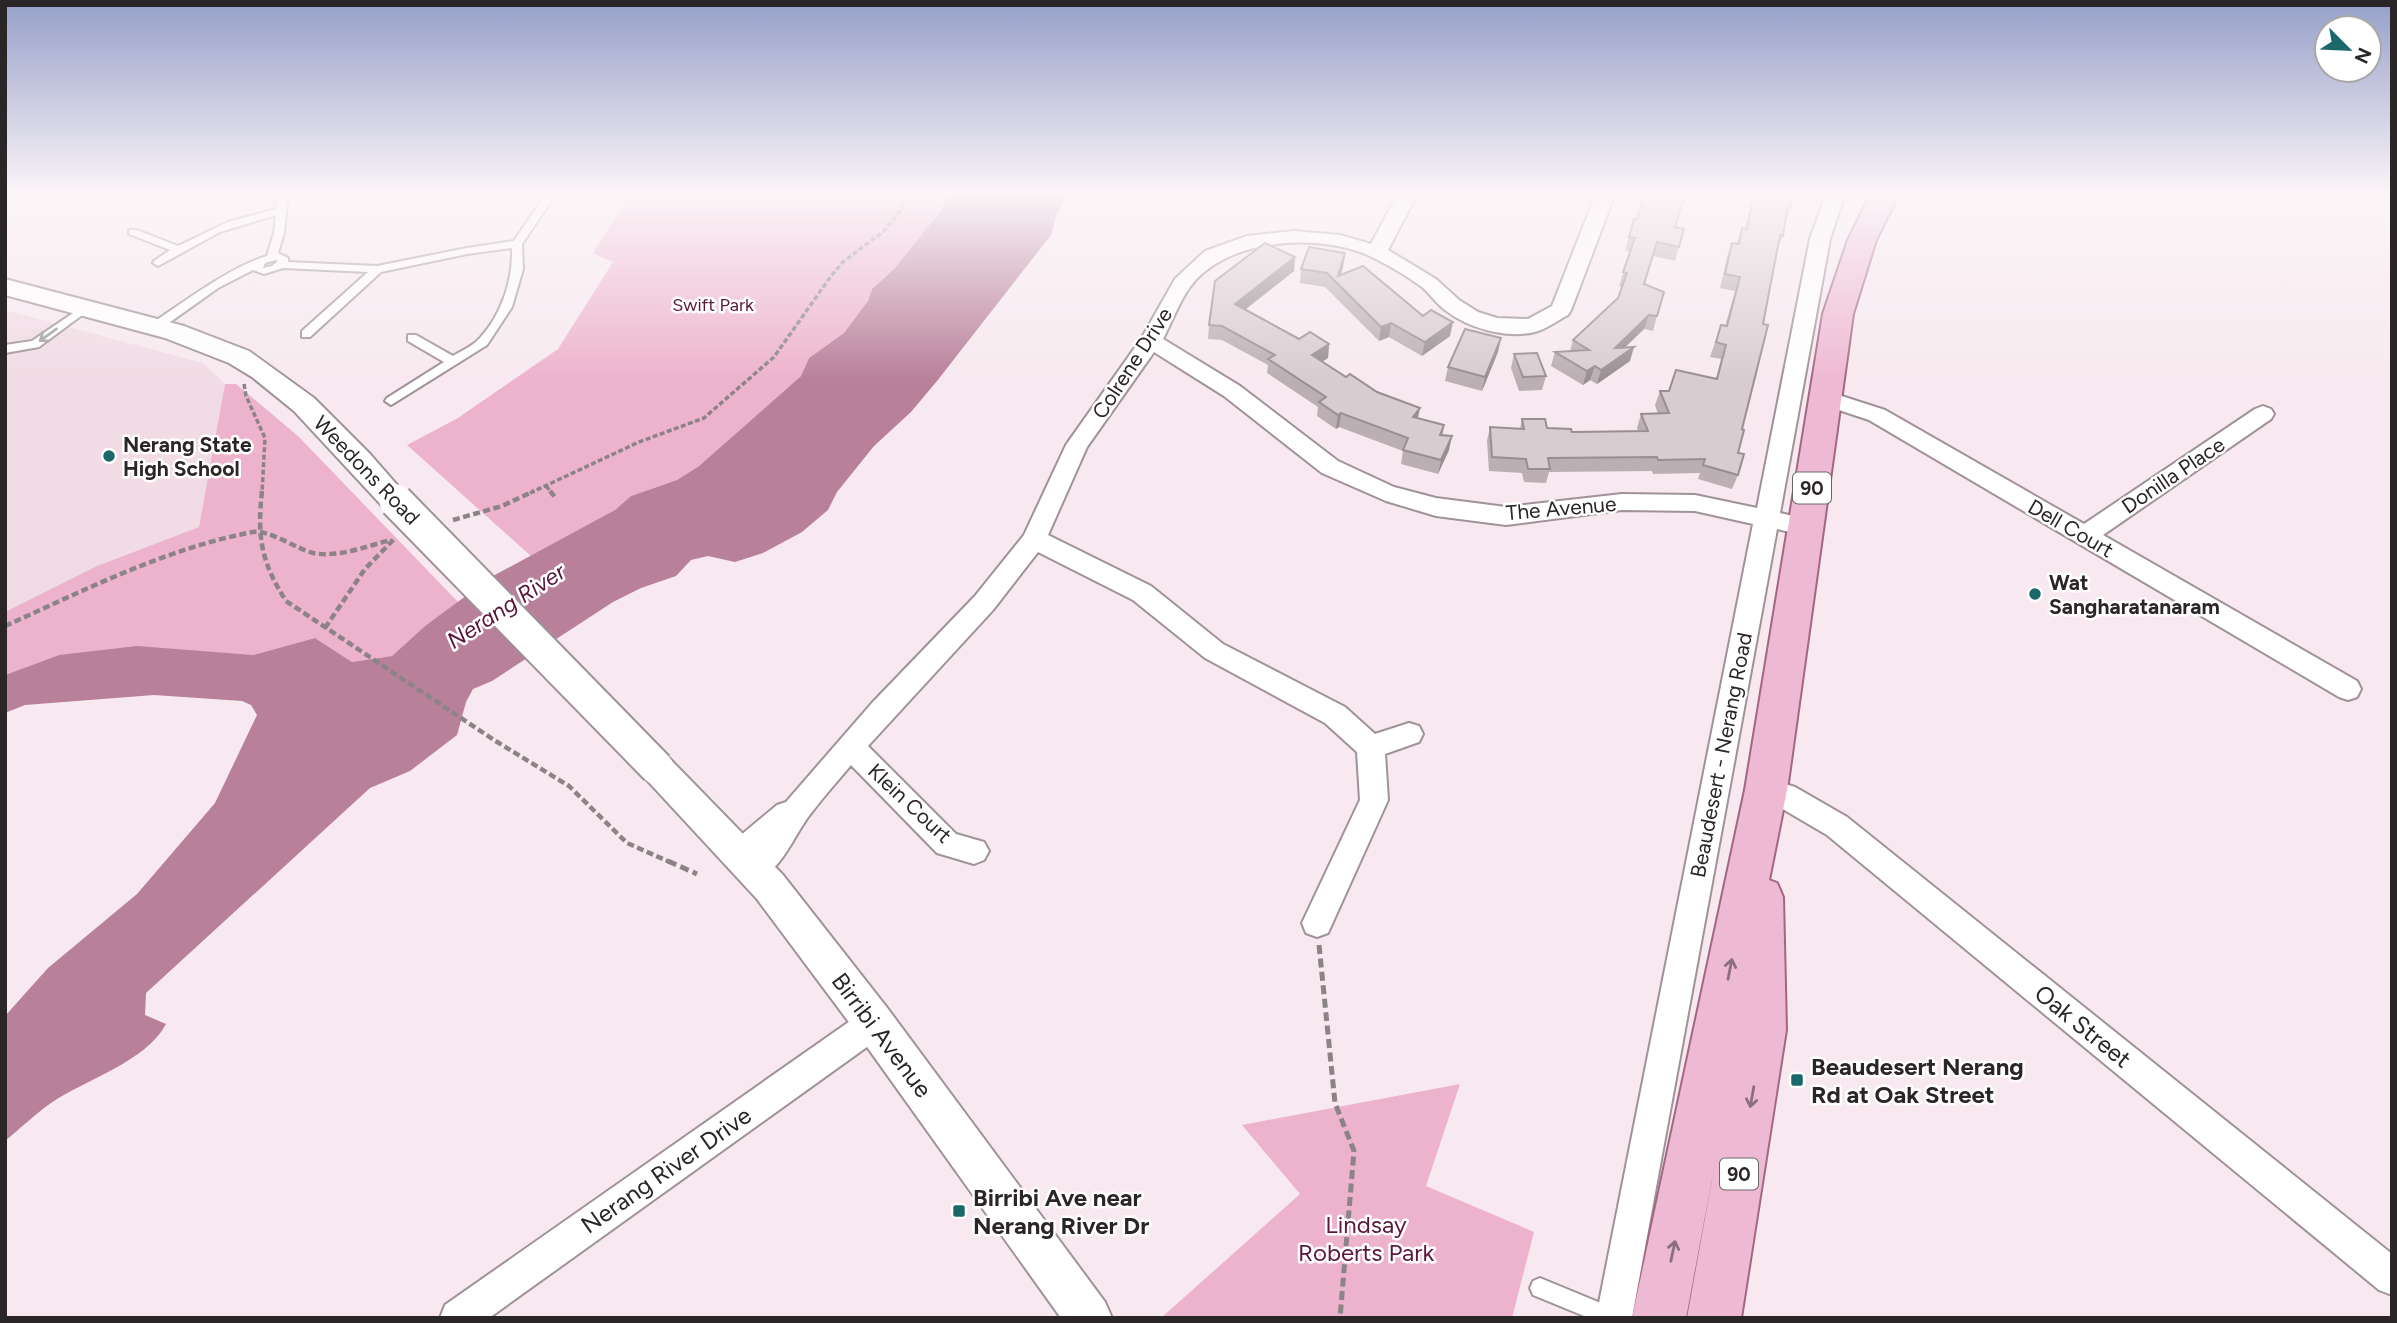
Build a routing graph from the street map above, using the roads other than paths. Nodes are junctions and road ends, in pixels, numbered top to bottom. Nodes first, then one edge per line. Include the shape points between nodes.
1 (168, 256) edge
2 (272, 256) joint
3 (445, 256) edge
4 (517, 256) edge
5 (1211, 256) edge
6 (1383, 256) edge
7 (1582, 256) edge
8 (1817, 256) edge
9 (1857, 256) edge
10 (158, 263) dead end
11 (282, 265) junction
12 (259, 268) junction
13 (377, 270) junction
14 (5, 287) edge
15 (85, 308) junction
16 (160, 328) junction
17 (306, 334) dead end
18 (412, 338) dead end
19 (1151, 341) junction
20 (5, 349) edge
21 (452, 361) junction
22 (1826, 398) junction
23 (391, 401) dead end
24 (2263, 414) dead end
25 (1766, 518) junction
26 (1806, 527) junction
27 (2084, 536) junction
28 (1034, 539) junction
29 (2348, 689) dead end
30 (1409, 734) dead end
31 (851, 747) junction
32 (1371, 747) junction
33 (657, 768) joint
34 (1766, 790) junction
35 (800, 805) joint
36 (974, 851) dead end
37 (746, 861) junction
38 (1317, 923) road end
39 (874, 1023) junction
40 (2392, 1277) edge
41 (1540, 1288) dead end
42 (458, 1318) edge
43 (1089, 1318) edge
44 (1613, 1318) edge
45 (1659, 1318) edge
46 (1714, 1318) edge

1 - 10 lane
2 - 11 lane via 283,258
2 - 12 lane
3 - 13 lane
4 - 21 lane via 506,307 483,342
5 - 19 street, Colrene Drive via 1182,283
6 - 7 street, Colrene Drive via 1429,283 1471,317 1495,325 1532,326 1561,310
8 - 25 street, Beaudesert - Nerang Road
9 - 22 main road, 90 via 1838,314
11 - 12 lane
11 - 13 lane
12 - 16 lane
13 - 17 lane
14 - 15 street, Weedons Road
15 - 16 street, Weedons Road
15 -> 20 lane via 35,344
16 - 33 street, Weedons Road, bridge via 231,353 283,386
18 - 21 lane
19 - 25 street, The Avenue via 1232,391 1330,467 1386,493 1436,507 1506,516 1622,502 1695,503
19 - 28 street, Colrene Drive via 1077,445
21 - 23 lane
22 - 26 main road, 90
22 - 27 street, Dell Court via 1877,415
24 - 27 street, Donilla Place
25 - 26 street, The Avenue
25 - 44 street, Beaudesert - Nerang Road
26 - 34 main road, 90
27 - 29 street, Dell Court
28 - 31 street, Colrene Drive via 984,603
28 - 32 street via 1142,593 1214,650 1335,715
30 - 32 street
31 - 35 street, Colrene Drive
31 - 36 street, Klein Court via 947,844
32 - 38 street via 1374,800
33 - 37 street, Birribi Avenue
34 - 40 street, Oak Street via 1838,826
45 -> 34 main road, 90
34 -> 46 main road, 90 via 1761,905 1763,1030
35 - 37 street, Colrene Drive via 772,849
37 - 39 street, Birribi Avenue
39 - 42 street, Nerang River Drive
39 - 43 street, Birribi Avenue
41 - 44 lane

